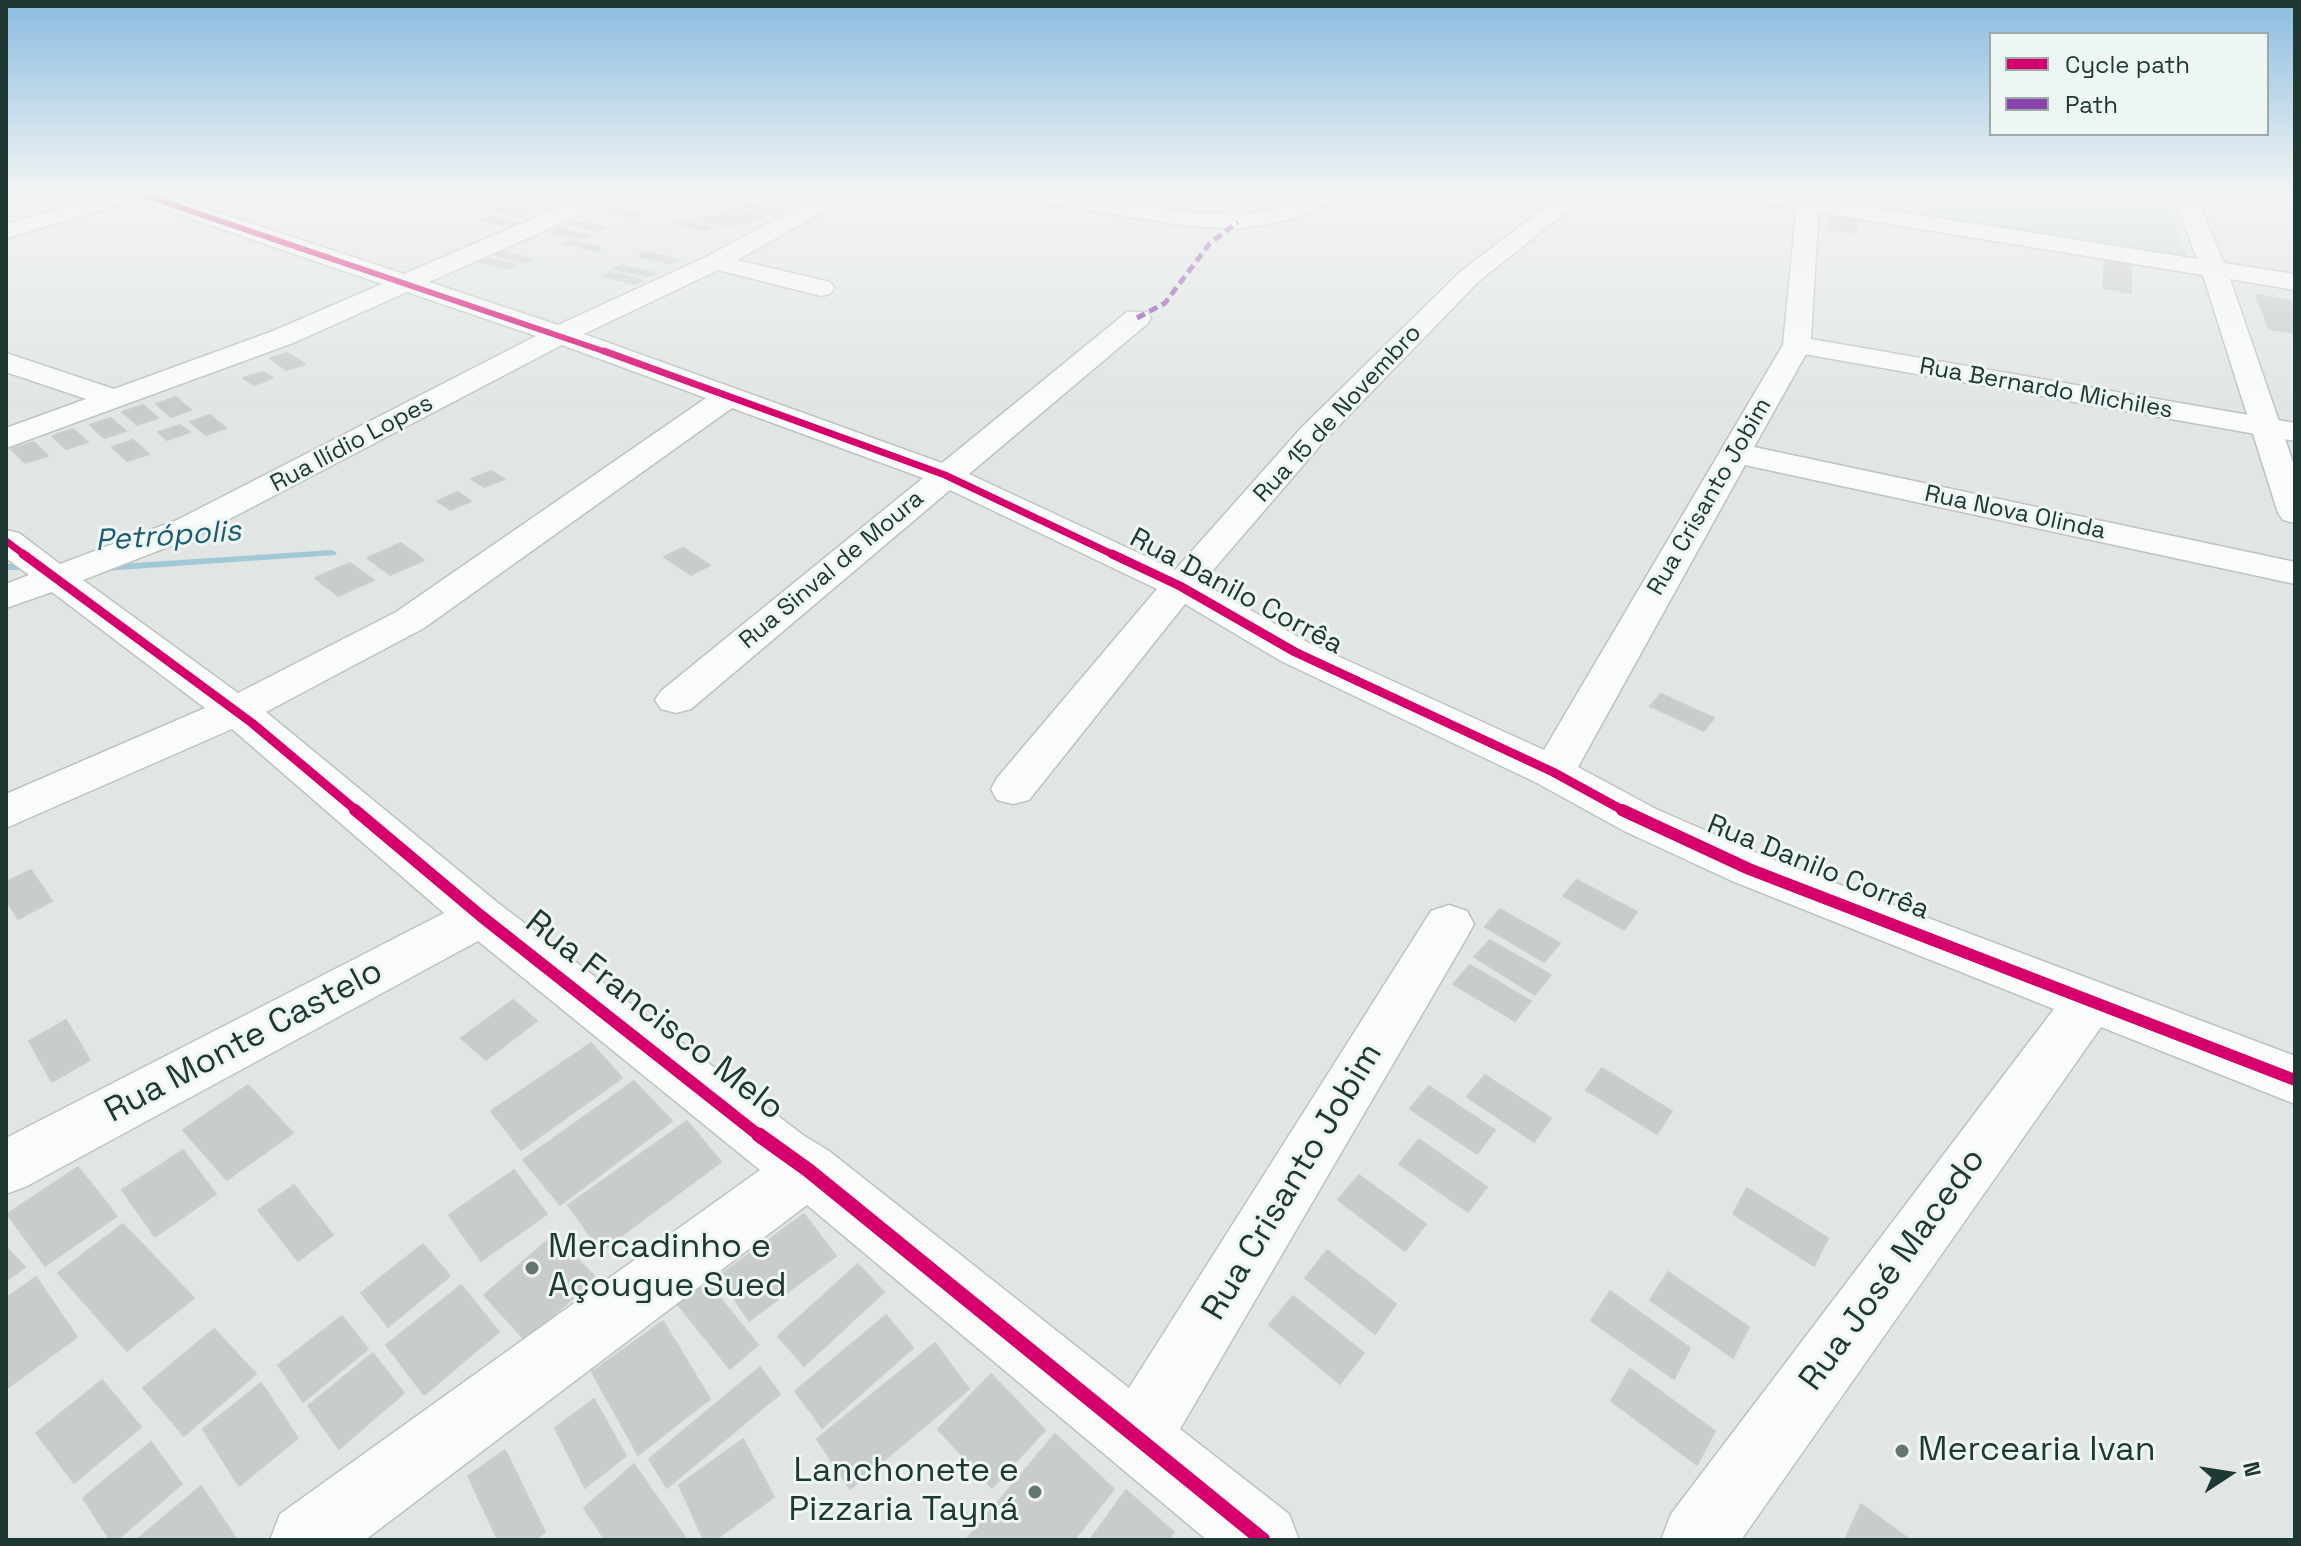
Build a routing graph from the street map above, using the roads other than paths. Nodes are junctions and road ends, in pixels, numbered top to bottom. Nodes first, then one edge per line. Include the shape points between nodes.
1 (350, 264) edge
2 (452, 264) edge
3 (710, 264) edge
4 (724, 264) edge
5 (1486, 264) edge
6 (1804, 264) edge
7 (2186, 264) edge
8 (2212, 264) edge
9 (2214, 269) junction
10 (2295, 282) edge
11 (408, 284) junction
12 (821, 288) dead end
13 (1137, 318) dead end
14 (560, 335) junction
15 (1797, 345) junction
16 (6, 362) edge
17 (731, 395) junction
18 (112, 398) junction
19 (2264, 427) junction
20 (2295, 432) edge
21 (6, 439) edge
22 (1735, 453) junction
23 (945, 475) junction
24 (2295, 513) edge
25 (6, 541) edge
26 (2295, 573) edge
27 (57, 579) junction
28 (1180, 586) junction
29 (6, 597) edge
30 (676, 700) dead end
31 (236, 711) junction
32 (1553, 772) junction
33 (1013, 789) dead end
34 (6, 812) edge
35 (481, 916) junction
36 (1449, 924) dead end
37 (2090, 1001) junction
38 (2295, 1080) edge
39 (6, 1167) edge
40 (808, 1170) junction
41 (1136, 1439) junction
42 (306, 1540) edge
43 (1263, 1540) edge
44 (1697, 1540) edge

1 - 11 street, Rua Danilo Corrêa
2 - 11 street
3 - 14 street, Rua Ilídio Lopes
4 - 12 street
5 - 28 street, Rua 15 de Novembro via 1313,434
6 - 15 street, Rua Crisanto Jobim
7 - 9 street
8 - 9 street
9 - 10 street
9 - 19 street
11 - 14 street, Rua Danilo Corrêa
11 - 18 street via 283,337
13 - 23 street, Rua Sinval de Moura
14 - 17 street, Rua Danilo Corrêa
14 - 27 street, Rua Ilídio Lopes via 189,527
15 - 19 street, Rua Bernardo Michiles
15 - 22 street, Rua Crisanto Jobim
16 - 18 street
17 - 23 street, Rua Danilo Corrêa
17 - 31 street via 410,620
18 - 21 street
19 - 20 street, Rua Bernardo Michiles
19 - 24 street
22 - 26 street, Rua Nova Olinda
22 - 32 street, Rua Crisanto Jobim
23 - 28 street, Rua Danilo Corrêa
23 - 30 street, Rua Sinval de Moura
25 - 27 street, Rua Francisco Melo
27 - 29 street, Rua Ilídio Lopes
27 - 31 street, Rua Francisco Melo
28 - 32 street, Rua Danilo Corrêa via 1295,652
28 - 33 street, Rua 15 de Novembro
31 - 34 street
31 - 35 street, Rua Francisco Melo
32 - 37 street, Rua Danilo Corrêa via 1640,820 1749,869
35 - 39 street, Rua Monte Castelo
35 - 40 street, Rua Francisco Melo
36 - 41 street, Rua Crisanto Jobim
37 - 38 street, Rua Danilo Corrêa
37 - 44 street, Rua José Macedo
40 - 41 street, Rua Francisco Melo
40 - 42 street
41 - 43 street, Rua Francisco Melo

